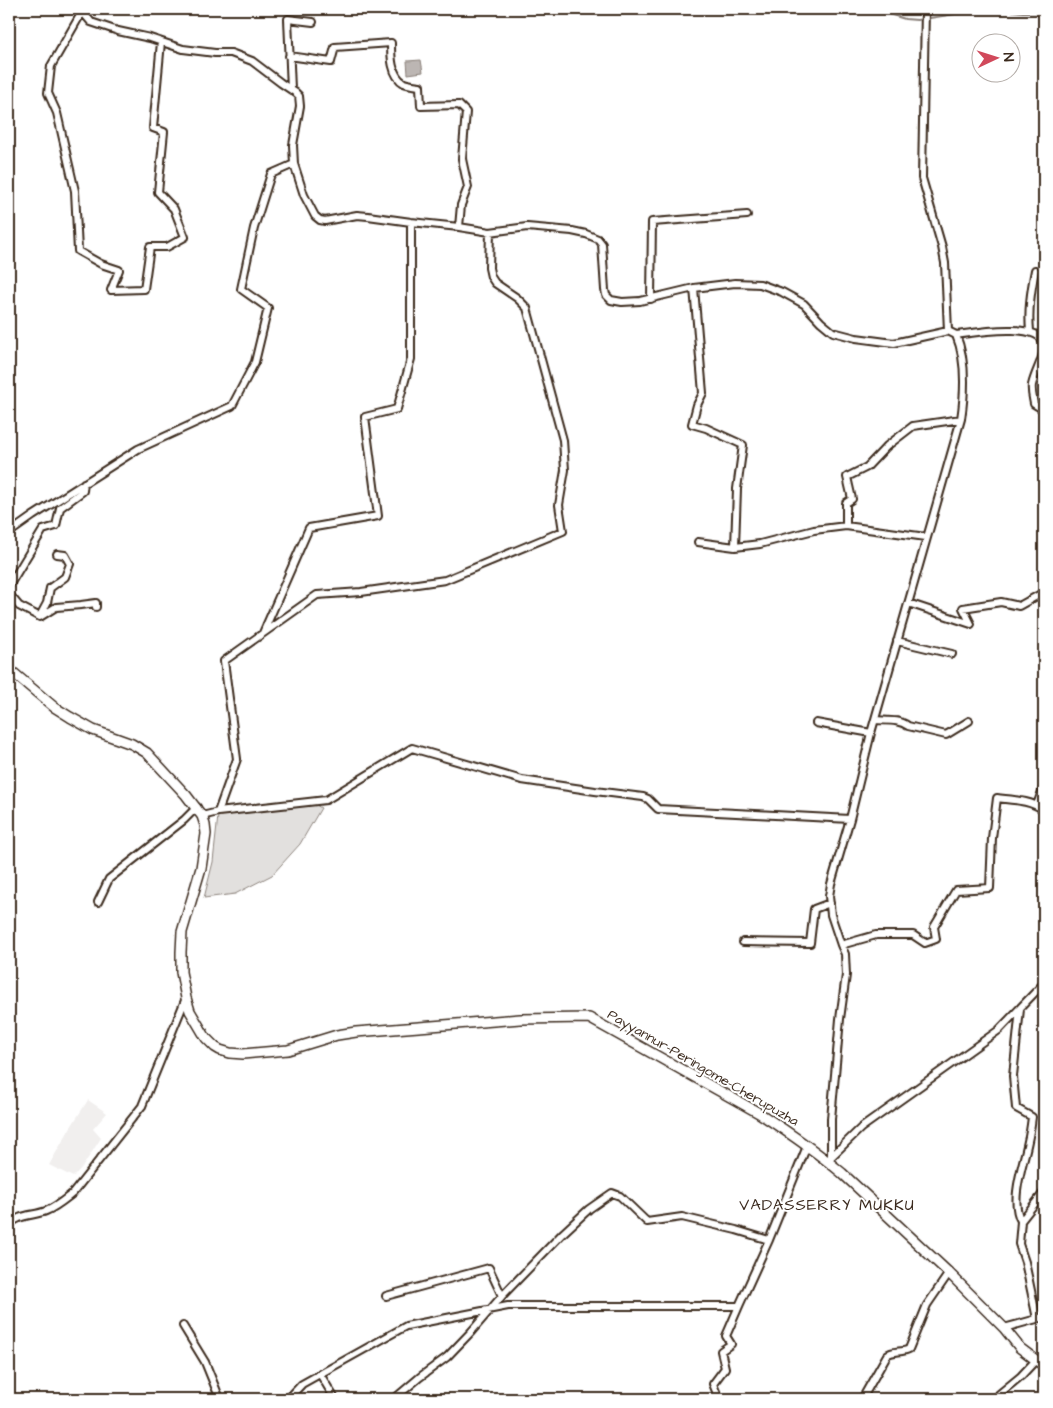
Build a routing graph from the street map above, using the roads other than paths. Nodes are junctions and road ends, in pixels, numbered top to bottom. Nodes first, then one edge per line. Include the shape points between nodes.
1 (81, 10) edge
2 (925, 11) edge
3 (313, 22) dead end
4 (161, 42) junction
5 (289, 56) junction
6 (291, 89) junction
7 (294, 164) junction
8 (747, 215) dead end
9 (411, 222) junction
10 (459, 227) junction
11 (490, 232) junction
12 (1035, 270) dead end
13 (694, 288) junction
14 (651, 300) junction
15 (948, 331) junction
16 (1030, 331) junction
17 (956, 335) junction
18 (1044, 410) edge
19 (961, 419) junction
20 (84, 483) junction
21 (846, 526) junction
22 (9, 533) edge
23 (926, 537) junction
24 (698, 542) dead end
25 (735, 547) junction
26 (58, 554) dead end
27 (9, 586) edge
28 (1044, 592) edge
29 (9, 594) edge
30 (908, 603) junction
31 (96, 607) dead end
32 (40, 617) junction
33 (262, 634) junction
34 (897, 641) junction
35 (952, 654) dead end
36 (9, 669) edge
37 (875, 720) junction
38 (969, 721) dead end
39 (816, 723) dead end
40 (871, 733) junction
41 (1044, 786) edge
42 (1037, 805) junction
43 (197, 807) junction
44 (1044, 810) edge
45 (218, 812) junction
46 (202, 816) junction
47 (850, 820) junction
48 (98, 902) dead end
49 (830, 903) junction
50 (743, 942) dead end
51 (841, 944) junction
52 (1044, 983) edge
53 (186, 998) junction
54 (1020, 1008) junction
55 (807, 1146) junction
56 (829, 1158) junction
57 (1044, 1192) edge
58 (11, 1220) edge
59 (1021, 1221) junction
60 (9, 1225) edge
61 (769, 1240) junction
62 (949, 1273) junction
63 (386, 1296) dead end
64 (502, 1296) junction
65 (739, 1306) junction
66 (491, 1309) junction
67 (1044, 1317) edge
68 (1037, 1319) junction
69 (183, 1326) dead end
70 (1004, 1328) junction
71 (1036, 1360) junction
72 (1044, 1366) edge
73 (320, 1374) junction
74 (220, 1399) edge
75 (288, 1399) edge
76 (335, 1399) edge
77 (394, 1399) edge
78 (719, 1399) edge
79 (862, 1399) edge
80 (993, 1399) edge

1 - 4 street via 90,22
1 - 4 street via 51,66 48,93 57,113 75,190 78,251 119,270 111,290 144,290 150,247 166,247 185,237 174,209 158,192 164,132 153,128
2 - 15 street via 922,178 945,263
3 - 5 street via 288,19
4 - 6 street via 183,49 232,53 252,61
5 - 6 street
5 - 10 street via 331,62 335,47 391,43 391,60 397,77 404,83 420,86 421,106 460,105 466,112 462,159 468,187 461,205
6 - 7 street via 300,96 293,144
7 - 9 street via 304,196 320,220 358,215
7 - 20 street via 271,174 254,228 241,289 268,308 255,362 232,406 138,449
8 - 14 street via 652,222
9 - 10 street
9 - 33 street via 411,359 398,409 365,417 378,516 309,528
10 - 11 street
11 - 14 street via 527,226 572,231 598,239 602,244 606,295 611,300 622,302
11 - 33 street via 491,277 526,308 563,440 564,470 558,506 563,530 444,580 317,595
12 - 16 street via 1028,315
13 - 14 street
13 - 15 street via 735,283 760,284 804,304 833,332 856,338 894,343
13 - 25 street via 703,393 692,424 743,445 737,489
15 - 17 street
16 - 17 street
16 - 18 street via 1044,343 1032,387 1034,404
17 - 19 street via 962,350 964,395
19 - 21 street via 913,426 887,446 868,467 848,477 852,498 846,503
19 - 23 street
20 - 22 street
20 - 27 street via 83,491 60,508 56,526 43,530
21 - 23 street
21 - 25 street
23 - 30 street
24 - 25 street
26 - 32 street via 65,555 70,564 65,578 50,588
28 - 30 street via 1019,606 1001,602 962,608 971,624
29 - 32 street via 19,606
30 - 34 street
31 - 32 street via 96,603 56,607
33 - 45 street via 224,661 237,759
34 - 35 street
34 - 37 street
36 - 43 main road, Payyannur-Peringome-Cherupuzha via 70,717 147,753
37 - 38 street via 904,723 946,735
37 - 40 street
39 - 40 street
40 - 47 street
41 - 42 street
42 - 44 street
42 - 51 street via 997,798 990,888 956,890 934,927 936,939 925,943 913,936 876,935
43 - 46 main road, Payyannur-Peringome-Cherupuzha
43 - 48 street via 108,879
45 - 46 street
45 - 47 street via 326,800 412,748 522,780 643,797 658,809
46 - 53 main road, Payyannur-Peringome-Cherupuzha via 206,834 201,868 182,932
47 - 49 street via 831,884
49 - 50 street via 814,909 810,943
49 - 51 street
51 - 56 street via 846,975
52 - 54 street
53 - 55 main road, Payyannur-Peringome-Cherupuzha via 206,1038 230,1054 288,1050 356,1032 520,1019 589,1018 759,1113
53 - 58 street via 142,1106 73,1193 46,1211
54 - 56 street via 999,1030 861,1128
54 - 59 street via 1013,1085 1016,1108 1032,1118 1020,1170 1017,1202
55 - 56 main road, Payyannur-Peringome-Cherupuzha
55 - 61 street
56 - 62 main road, Payyannur-Peringome-Cherupuzha
57 - 59 street
58 - 60 street
59 - 68 street via 1019,1244
61 - 64 street via 682,1217 647,1222 620,1196 612,1193 589,1209
61 - 65 street
62 - 70 main road, Payyannur-Peringome-Cherupuzha
62 - 79 street via 926,1305 909,1349 887,1355
63 - 64 street via 489,1268
64 - 66 street
65 - 66 street via 508,1306
65 - 78 street via 726,1336 731,1344 721,1351 725,1368 714,1384
66 - 73 street via 406,1326
66 - 77 street via 447,1357
67 - 68 street
68 - 70 street
69 - 74 street
70 - 71 main road, Payyannur-Peringome-Cherupuzha via 1020,1348
71 - 72 main road, Payyannur-Peringome-Cherupuzha
71 - 80 street
73 - 75 street via 302,1384
73 - 76 street

